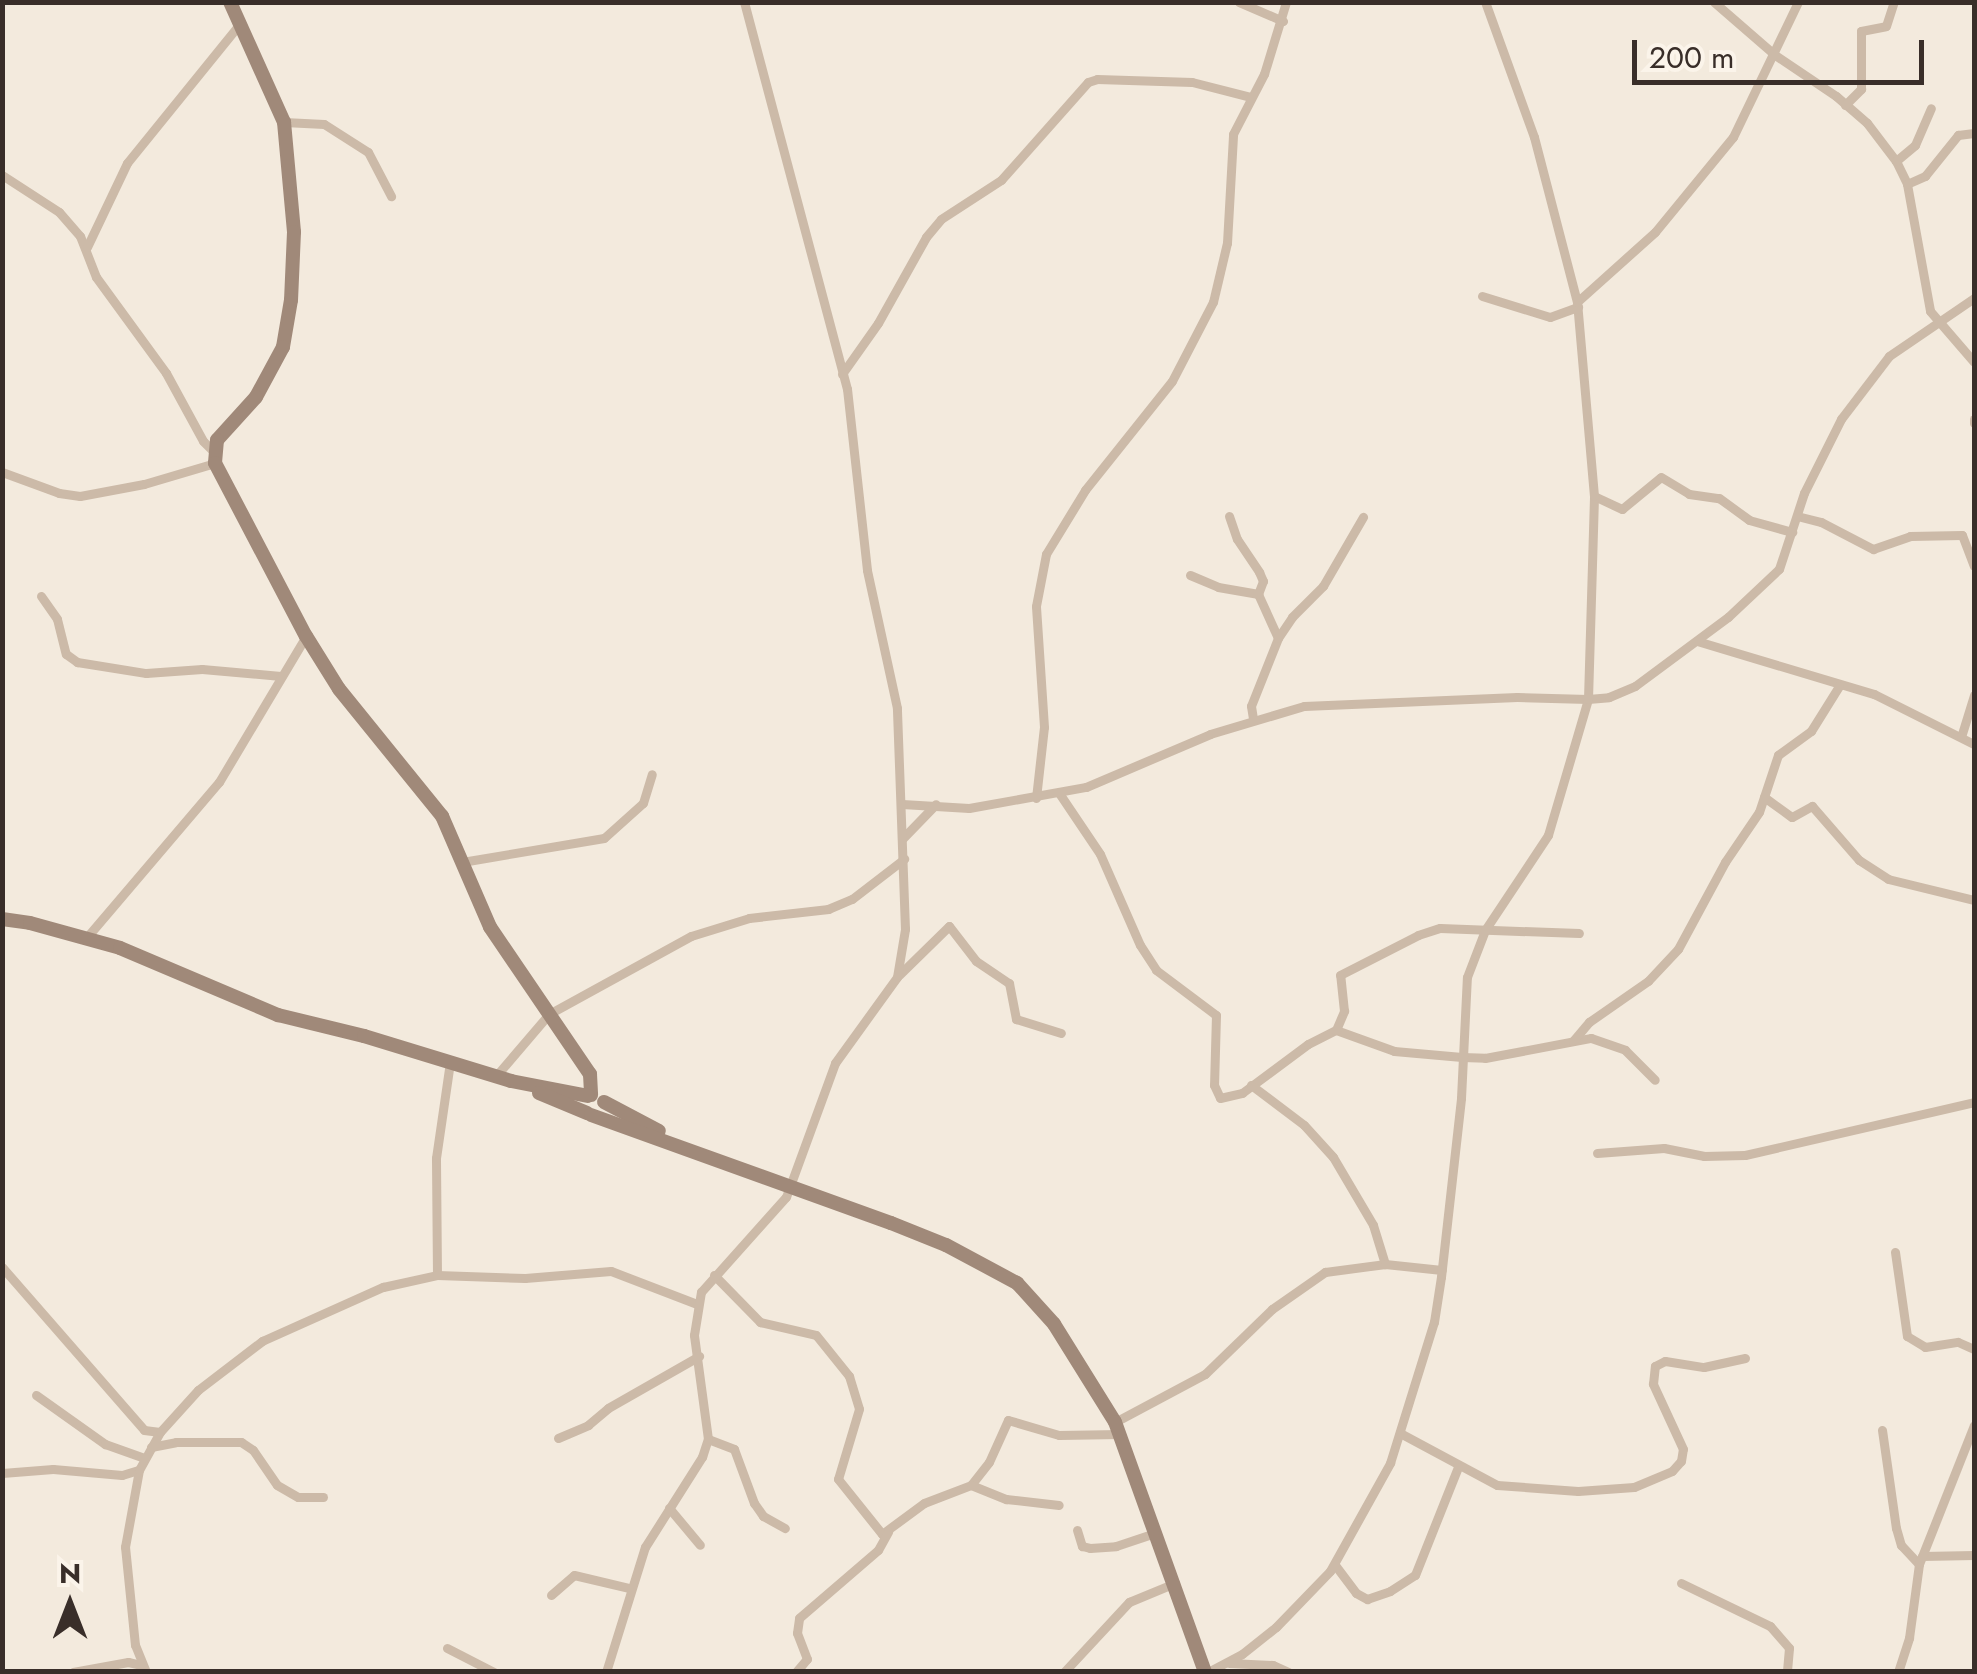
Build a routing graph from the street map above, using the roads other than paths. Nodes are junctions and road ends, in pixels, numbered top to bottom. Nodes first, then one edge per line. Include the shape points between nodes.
1 (230, 2) edge
2 (744, 2) edge
3 (1239, 2) edge
4 (1286, 2) edge
5 (1484, 2) edge
6 (1714, 2) edge
7 (1798, 2) edge
8 (1894, 2) edge
9 (1282, 21) junction
10 (238, 26) junction
11 (1775, 55) junction
12 (1251, 98) junction
13 (1845, 105) junction
14 (1931, 108) dead end
15 (284, 122) junction
16 (1974, 134) edge
17 (1896, 161) junction
18 (2, 174) edge
19 (1908, 184) junction
20 (392, 196) dead end
21 (87, 247) junction
22 (1482, 296) dead end
23 (1974, 298) edge
24 (1578, 305) junction
25 (1935, 320) junction
26 (1974, 361) edge
27 (842, 374) junction
28 (214, 457) junction
29 (2, 472) edge
30 (1594, 496) junction
31 (1229, 516) dead end
32 (1363, 516) dead end
33 (1797, 516) junction
34 (1792, 532) junction
35 (1974, 566) edge
36 (1190, 575) dead end
37 (1258, 594) junction
38 (42, 596) dead end
39 (306, 636) junction
40 (1278, 638) junction
41 (1696, 641) junction
42 (282, 676) junction
43 (1839, 686) junction
44 (1974, 695) edge
45 (1588, 699) junction
46 (1253, 719) junction
47 (1961, 738) junction
48 (1974, 744) edge
49 (652, 774) dead end
50 (1059, 793) junction
51 (1764, 796) junction
52 (1036, 798) junction
53 (902, 804) junction
54 (936, 804) junction
55 (903, 838) junction
56 (904, 859) junction
57 (462, 862) junction
58 (1974, 900) edge
59 (2, 920) edge
60 (1485, 930) junction
61 (1579, 933) dead end
62 (86, 937) junction
63 (897, 977) junction
64 (550, 1014) junction
65 (1336, 1030) junction
66 (1060, 1033) dead end
67 (1573, 1041) junction
68 (1462, 1057) junction
69 (450, 1062) junction
70 (496, 1076) junction
71 (1656, 1080) dead end
72 (511, 1081) junction
73 (1251, 1086) junction
74 (596, 1098) junction
75 (1974, 1102) edge
76 (589, 1114) junction
77 (695, 1150) junction
78 (1597, 1153) dead end
79 (792, 1185) junction
80 (1895, 1252) dead end
81 (1385, 1264) junction
82 (2, 1267) edge
83 (1442, 1270) junction
84 (437, 1275) junction
85 (714, 1275) junction
86 (697, 1304) junction
87 (1974, 1348) edge
88 (698, 1356) junction
89 (1744, 1358) dead end
90 (36, 1395) dead end
91 (1974, 1425) edge
92 (1117, 1428) junction
93 (1882, 1430) dead end
94 (160, 1432) junction
95 (1400, 1433) junction
96 (558, 1438) dead end
97 (708, 1439) junction
98 (146, 1453) junction
99 (1458, 1467) junction
100 (139, 1470) junction
101 (2, 1473) edge
102 (971, 1485) junction
103 (323, 1498) dead end
104 (1059, 1505) dead end
105 (669, 1508) junction
106 (785, 1528) dead end
107 (1077, 1530) dead end
108 (888, 1532) junction
109 (1158, 1532) junction
110 (700, 1544) dead end
111 (1974, 1555) edge
112 (1920, 1560) junction
113 (1335, 1565) junction
114 (1681, 1582) dead end
115 (1174, 1583) junction
116 (629, 1588) junction
117 (551, 1594) dead end
118 (447, 1648) dead end
119 (1226, 1664) junction
120 (144, 1668) edge
121 (73, 1672) edge
122 (494, 1672) edge
123 (606, 1672) edge
124 (796, 1672) edge
125 (1064, 1672) edge
126 (1207, 1672) edge
127 (1288, 1672) edge
128 (1787, 1672) edge
129 (1898, 1672) edge

1 - 10 main road
2 - 27 street
3 - 9 street
4 - 9 street
5 - 24 street via 1534,137
6 - 11 street
7 - 11 street
8 - 13 street via 1886,26 1860,31 1860,88
9 - 12 street
10 - 15 main road
10 - 21 street via 127,163
11 - 13 street
11 - 24 street via 1733,138 1655,232
12 - 27 street via 1192,82 1088,82 1001,180 941,219
12 - 52 street via 1233,134 1227,243 1213,302 1172,381 1085,490 1046,554 1036,606 1044,727
13 - 17 street
14 - 17 street via 1915,144
15 - 20 street via 324,124 368,152
15 - 28 main road via 294,232 282,347 256,396 226,428
16 - 19 street via 1958,135 1926,176
17 - 19 street
18 - 21 street via 59,212
19 - 25 street via 1925,296
21 - 28 street via 96,277 166,374
22 - 24 street via 1550,317
23 - 25 street
24 - 30 street
25 - 26 street
25 - 33 street via 1889,356 1841,419
27 - 53 street via 867,570 897,708
28 - 29 street via 144,484 80,496
28 - 39 main road
30 - 34 street via 1622,509 1660,477 1688,494 1719,498 1750,520
30 - 45 street
31 - 37 street via 1259,572
32 - 40 street via 1322,586
33 - 34 street
33 - 35 street via 1874,548 1910,536 1962,535
34 - 41 street via 1778,569
36 - 37 street
37 - 40 street
38 - 42 street via 57,619 66,654 77,662 146,673 202,669
39 - 42 street
39 - 57 main road via 339,689 442,816
40 - 46 street
41 - 43 street
41 - 45 street via 1635,686
42 - 62 street via 219,782
43 - 47 street via 1874,694
43 - 51 street via 1811,731 1778,755
44 - 47 street
45 - 46 street via 1328,703
45 - 60 street via 1548,836
46 - 50 street
47 - 48 street
49 - 57 street via 643,804 604,838
50 - 52 street
50 - 73 street via 1100,854 1156,970 1216,1015 1214,1086 1220,1098
51 - 58 street via 1792,817 1812,806 1859,860 1888,879
51 - 67 street via 1678,948
52 - 54 street via 968,808
53 - 54 street
53 - 55 street
54 - 55 street
55 - 56 street
56 - 63 street via 905,929
56 - 64 street via 852,899 690,936
57 - 64 main road via 490,926
59 - 62 main road
60 - 61 street
60 - 65 street via 1440,928 1345,971 1339,978 1344,1011
60 - 68 street via 1467,978
62 - 69 main road via 245,1005
63 - 66 street via 950,926 976,961 1009,983 1016,1020
63 - 79 street via 834,1063
64 - 70 street
64 - 74 main road via 590,1074
65 - 68 street via 1394,1051
65 - 73 street
67 - 68 street
67 - 71 street via 1609,1042
68 - 83 street
69 - 70 main road
69 - 84 street via 436,1158
70 - 72 main road
72 - 74 main road
72 - 76 main road
73 - 81 street via 1304,1125 1333,1157 1373,1225
74 - 76 main road via 603,1110
74 - 77 main road
75 - 78 street via 1745,1155 1664,1148
76 - 77 main road
77 - 79 main road
79 - 85 street via 768,1221
79 - 92 main road via 946,1245 1016,1283 1054,1324
80 - 87 street via 1907,1336 1926,1347 1958,1342
81 - 83 street
81 - 92 street via 1325,1272 1272,1309 1206,1374
82 - 94 street via 144,1430
83 - 95 street via 1434,1322
84 - 86 street via 611,1271
84 - 94 street via 383,1287 262,1341 198,1390
85 - 86 street
85 - 108 street via 760,1322 816,1335 849,1376 859,1409 838,1479 878,1532
86 - 88 street
88 - 96 street
88 - 97 street
89 - 99 street via 1704,1367 1656,1366 1652,1384 1684,1449 1672,1471 1634,1487 1578,1492 1497,1485
90 - 98 street via 104,1444
91 - 112 street
92 - 102 street via 1059,1435 1008,1420
92 - 109 main road
93 - 112 street via 1896,1528 1901,1544
94 - 98 street
95 - 99 street
95 - 113 street via 1372,1502
97 - 105 street
97 - 106 street via 734,1449 754,1503
98 - 100 street
98 - 103 street via 176,1442 241,1442 277,1485 298,1497
99 - 113 street via 1415,1575 1367,1599
100 - 101 street
100 - 120 street via 125,1547 135,1645
102 - 104 street
102 - 108 street via 924,1503
105 - 110 street
105 - 116 street
107 - 109 street via 1082,1546 1090,1548
108 - 124 street via 878,1550 798,1618 807,1659
109 - 115 main road
111 - 112 street
112 - 129 street
113 - 119 street via 1276,1627
114 - 128 street via 1770,1626 1788,1648
115 - 125 street via 1129,1602
115 - 126 main road
116 - 117 street via 574,1575
116 - 123 street
118 - 122 street
119 - 126 street
119 - 127 street
120 - 121 street via 128,1662

